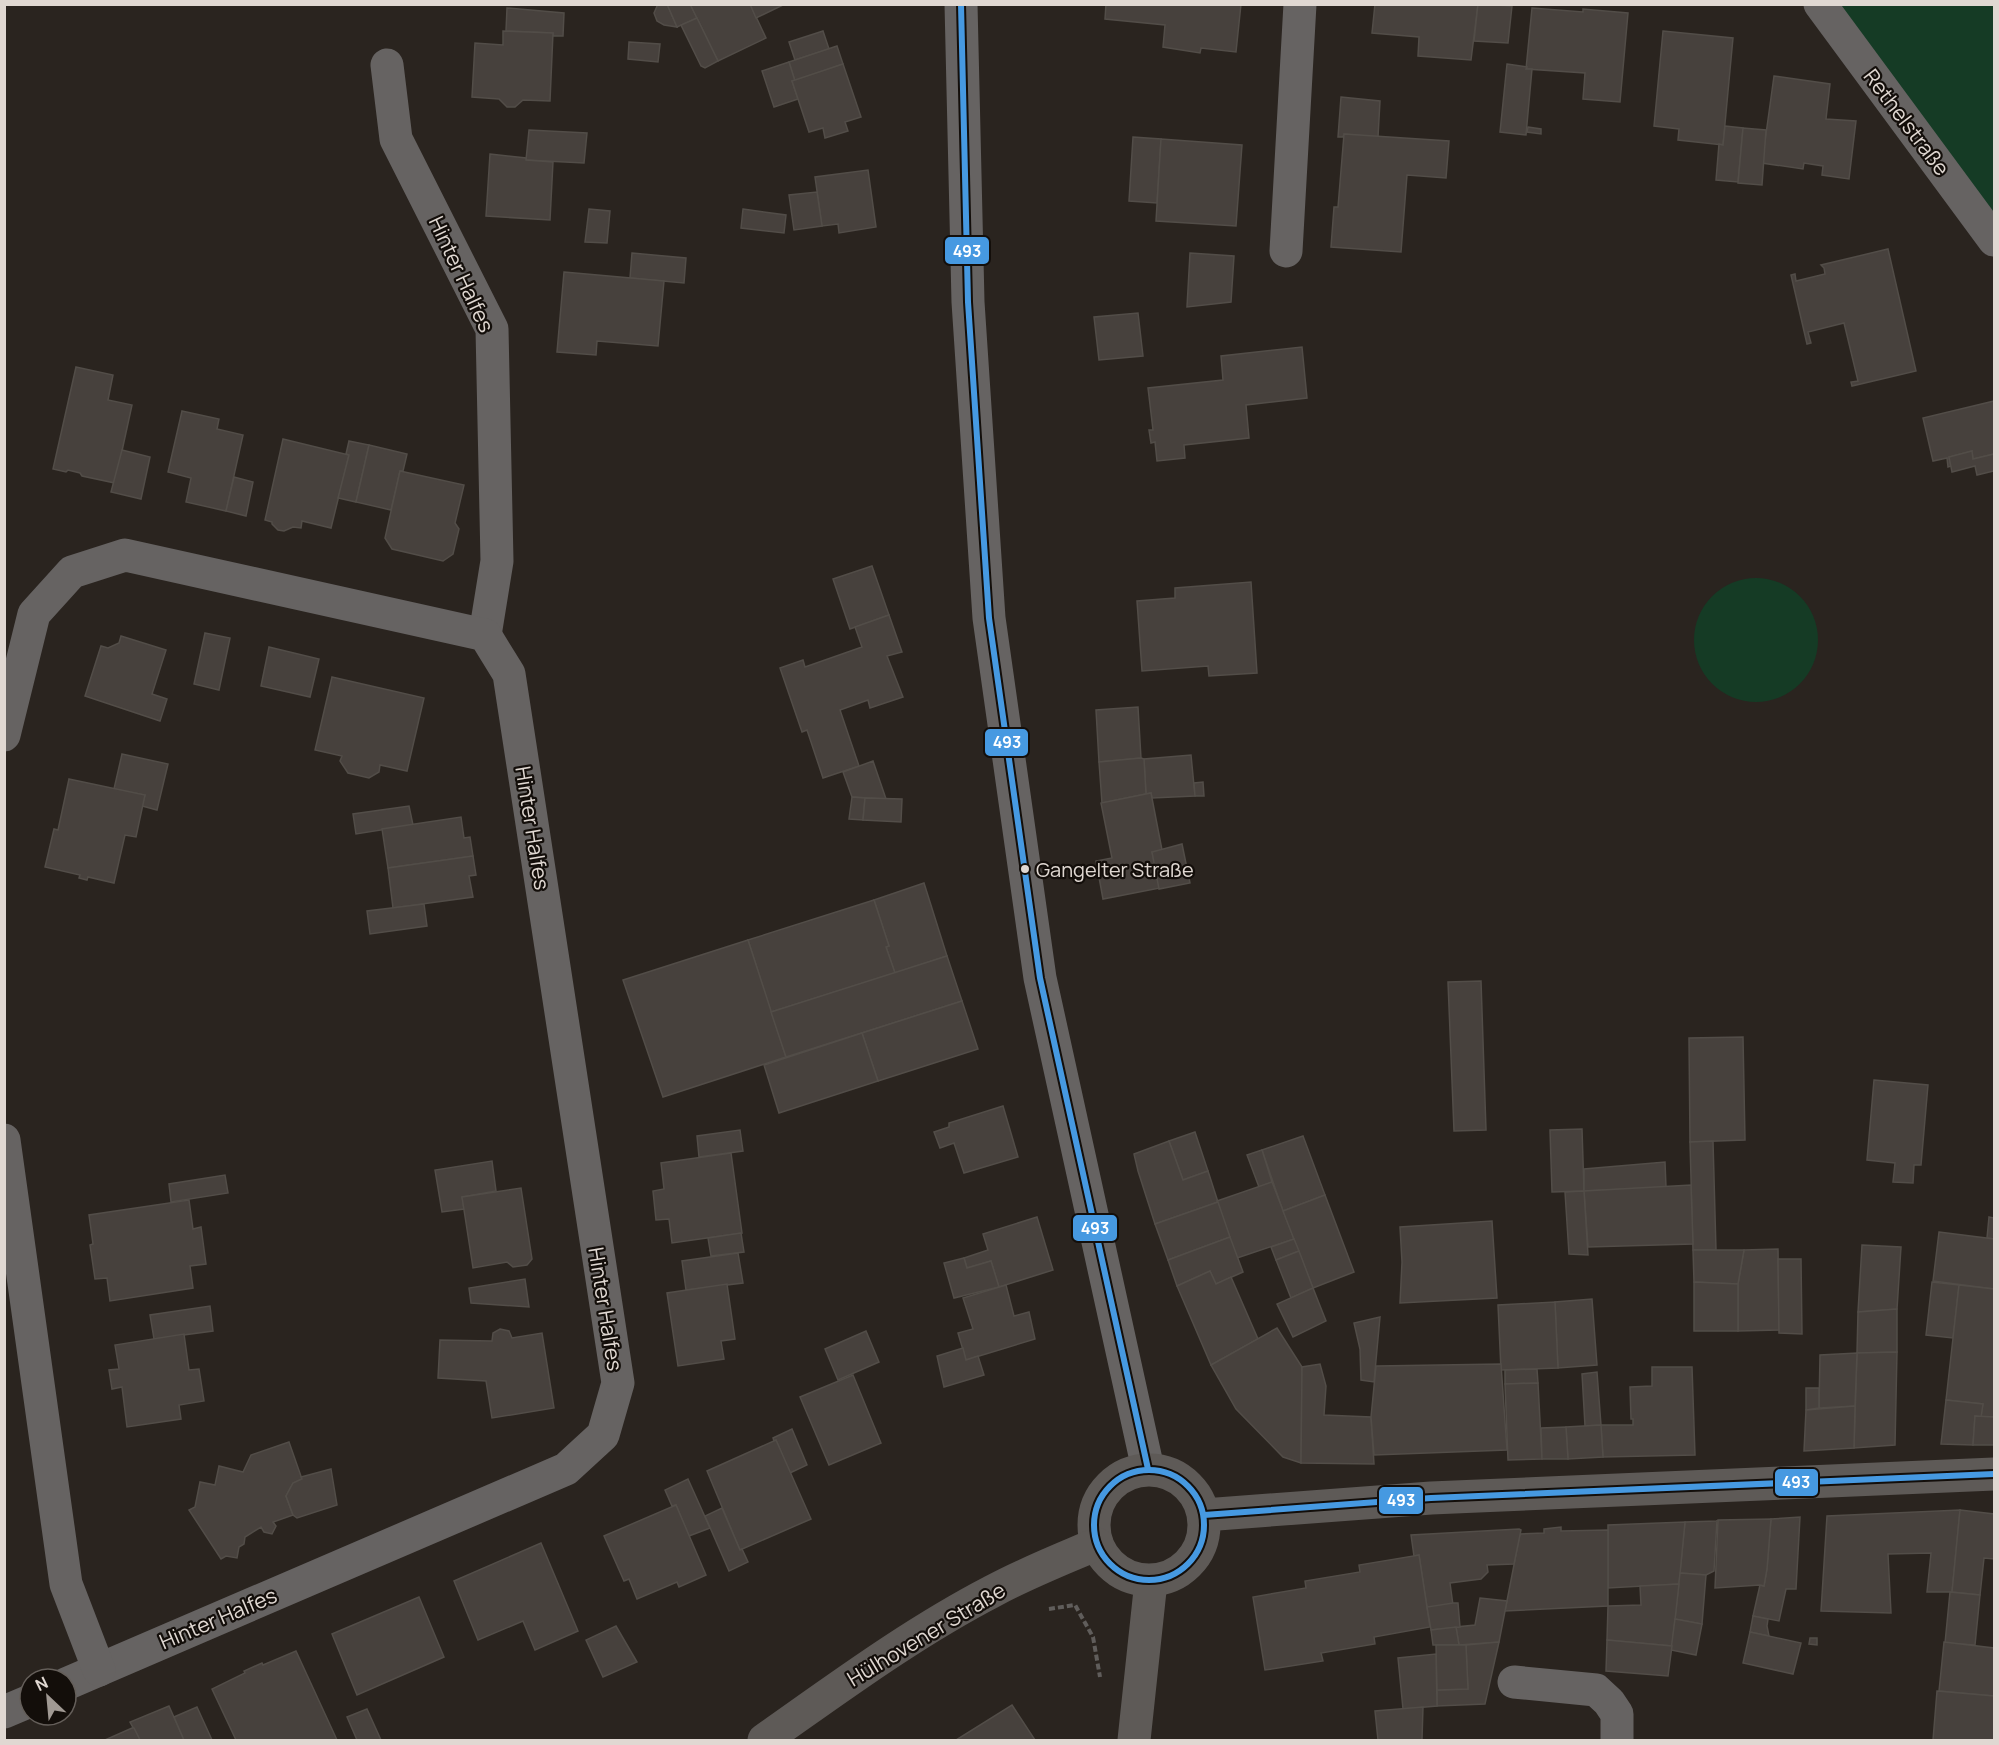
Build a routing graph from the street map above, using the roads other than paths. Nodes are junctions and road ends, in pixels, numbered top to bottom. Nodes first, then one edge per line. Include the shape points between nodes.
1 (961, 4) edge
2 (1300, 4) edge
3 (1820, 4) edge
4 (387, 65) dead end
5 (1995, 240) edge
6 (1286, 251) dead end
7 (485, 635) junction
8 (4, 735) edge
9 (4, 1140) edge
10 (1148, 1469) junction
11 (1995, 1474) edge
12 (1204, 1515) junction
13 (1097, 1544) junction
14 (1151, 1581) junction
15 (99, 1670) junction
16 (78, 1679) edge
17 (1514, 1682) dead end
18 (18, 1706) edge
19 (4, 1712) edge
20 (764, 1740) edge
21 (1134, 1740) edge
22 (1617, 1740) edge

1 - 10 street via 968,302 989,618 1040,978
2 - 6 street
3 - 5 street, Rethelstraße
4 - 7 street, Hinter Halfes via 396,139 492,329 497,561
7 - 8 street via 125,555 72,572 34,614
7 - 15 street, Hinter Halfes via 509,674 618,1383 603,1435 566,1469
9 - 15 street via 66,1584
10 - 12 main road via 1168,1472 1185,1482 1198,1497
10 - 13 main road via 1131,1473 1103,1493 1096,1509
11 - 12 main road via 1431,1498
12 - 14 main road via 1205,1531 1193,1560 1167,1578
13 - 14 main road via 1118,1571 1134,1579
13 - 20 main road, Hülhovener Straße via 994,1590 932,1626
14 - 21 main road
15 - 16 street, Hinter Halfes
17 - 22 street via 1596,1690 1617,1714
18 - 19 street

